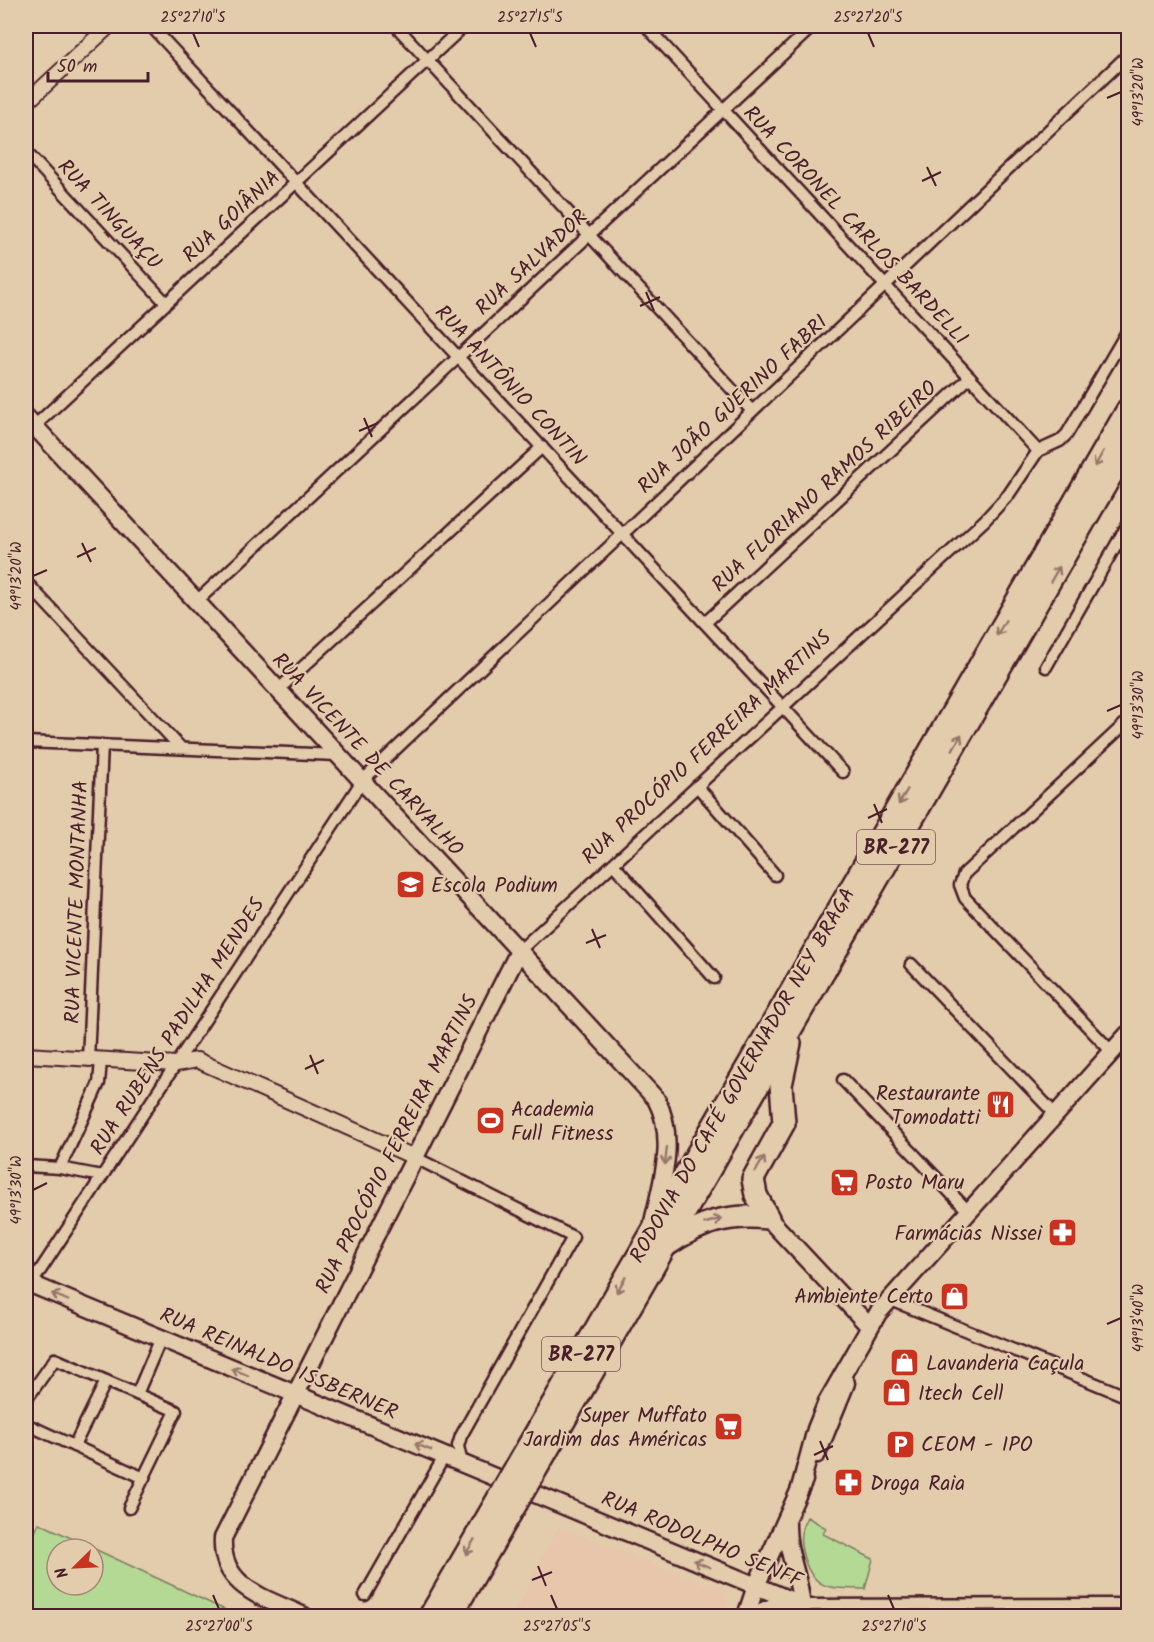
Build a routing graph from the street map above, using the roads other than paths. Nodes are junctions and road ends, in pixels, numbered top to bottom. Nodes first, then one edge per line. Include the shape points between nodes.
1 (109, 26) edge
2 (151, 26) edge
3 (396, 26) edge
4 (464, 26) edge
5 (646, 26) edge
6 (813, 26) edge
7 (1128, 55) edge
8 (428, 60) junction
9 (26, 103) edge
10 (723, 110) junction
11 (26, 152) edge
12 (296, 182) junction
13 (589, 234) junction
14 (885, 285) junction
15 (166, 303) junction
16 (1128, 330) edge
17 (458, 357) junction
18 (970, 376) junction
19 (1128, 409) edge
20 (752, 411) junction
21 (28, 426) edge
22 (1128, 446) edge
23 (542, 447) junction
24 (1038, 451) junction
25 (1128, 524) edge
26 (622, 534) junction
27 (1119, 540) junction
28 (1128, 550) edge
29 (26, 582) edge
30 (196, 602) junction
31 (705, 623) junction
32 (1046, 667) dead end
33 (278, 690) junction
34 (783, 707) junction
35 (1128, 722) edge
36 (26, 733) edge
37 (30, 743) edge
38 (102, 745) junction
39 (181, 748) junction
40 (337, 754) junction
41 (843, 772) dead end
42 (362, 781) junction
43 (697, 786) junction
44 (613, 864) junction
45 (775, 874) dead end
46 (519, 951) junction
47 (911, 964) dead end
48 (714, 978) dead end
49 (795, 1020) junction
50 (1128, 1034) edge
51 (1112, 1052) junction
52 (26, 1055) edge
53 (94, 1060) junction
54 (176, 1064) junction
55 (843, 1080) dead end
56 (1055, 1114) junction
57 (414, 1157) junction
58 (26, 1166) edge
59 (60, 1168) junction
60 (102, 1176) junction
61 (968, 1211) junction
62 (768, 1218) junction
63 (657, 1241) junction
64 (27, 1286) edge
65 (889, 1299) junction
66 (869, 1326) junction
67 (161, 1338) junction
68 (106, 1380) junction
69 (137, 1394) junction
70 (294, 1394) junction
71 (1128, 1398) edge
72 (26, 1400) edge
73 (26, 1424) edge
74 (74, 1446) junction
75 (444, 1457) junction
76 (462, 1464) junction
77 (144, 1478) junction
78 (515, 1488) junction
79 (129, 1508) dead end
80 (787, 1521) junction
81 (756, 1586) junction
82 (365, 1594) dead end
83 (1128, 1604) edge
84 (802, 1611) edge
85 (304, 1617) edge
86 (430, 1617) edge
87 (452, 1617) edge
88 (746, 1617) edge
89 (755, 1617) edge

1 - 9 street
2 - 12 street, RUA ANTÔNIO CONTIN
3 - 8 street
4 - 8 street, RUA GOIÂNIA
5 - 10 street, RUA CORONEL CARLOS BARDELLI
6 - 10 street, RUA SALVADOR
7 - 14 street, RUA JOÃO GUERINO FABRI
8 - 12 street, RUA GOIÂNIA
8 - 13 street
10 - 13 street, RUA SALVADOR
10 - 14 street, RUA CORONEL CARLOS BARDELLI
11 - 15 street, RUA TINGUAÇU
12 - 15 street, RUA GOIÂNIA
12 - 17 street, RUA ANTÔNIO CONTIN
13 - 17 street, RUA SALVADOR
13 - 20 street
14 - 18 street, RUA CORONEL CARLOS BARDELLI
14 - 20 street, RUA JOÃO GUERINO FABRI
15 - 21 street, RUA GOIÂNIA
16 - 24 street, RUA PROCÓPIO FERREIRA MARTINS via 1067,434
17 - 23 street, RUA ANTÔNIO CONTIN
17 - 30 street, RUA SALVADOR
18 - 24 street, RUA CORONEL CARLOS BARDELLI
18 - 31 street, RUA FLORIANO RAMOS RIBEIRO
19 -> 63 highway, RODOVIA DO CAFÉ GOVERNADOR NEY BRAGA / BR-277
20 - 26 street, RUA JOÃO GUERINO FABRI
21 - 30 main road, RUA VICENTE DE CARVALHO
49 -> 22 highway, RODOVIA DO CAFÉ GOVERNADOR NEY BRAGA / BR-277
23 - 26 street, RUA ANTÔNIO CONTIN
23 - 33 street
24 - 34 street, RUA PROCÓPIO FERREIRA MARTINS via 1009,494 985,520
25 - 27 street
26 - 31 street, RUA ANTÔNIO CONTIN
26 - 42 street, RUA JOÃO GUERINO FABRI
27 - 28 street
27 - 32 street
29 - 39 street
30 - 33 main road, RUA VICENTE DE CARVALHO
31 - 34 street, RUA ANTÔNIO CONTIN
33 - 40 main road, RUA VICENTE DE CARVALHO
34 - 41 street, RUA ANTÔNIO CONTIN
34 - 43 street, RUA PROCÓPIO FERREIRA MARTINS
35 - 51 street via 964,874 960,885 965,898
36 - 37 street
37 - 38 street
38 - 39 street
38 - 53 street, RUA VICENTE MONTANHA
39 - 40 street
40 - 42 main road, RUA VICENTE DE CARVALHO
42 - 46 main road, RUA VICENTE DE CARVALHO
42 - 54 street, RUA RUBENS PADILHA MENDES
43 - 44 street, RUA PROCÓPIO FERREIRA MARTINS
43 - 45 street
44 - 46 street, RUA PROCÓPIO FERREIRA MARTINS
44 - 48 street
46 - 57 main road, RUA PROCÓPIO FERREIRA MARTINS
46 -> 63 main road, RUA VICENTE DE CARVALHO via 656,1099 668,1140
47 - 56 street
62 -> 49 highway via 753,1179 784,1123 781,1085
49 - 63 highway, RODOVIA DO CAFÉ GOVERNADOR NEY BRAGA / BR-277
50 - 51 main road
51 - 56 main road
52 - 53 street
53 - 54 street
53 - 59 street, RUA VICENTE MONTANHA via 99,1083
54 - 57 street via 187,1060 205,1063
54 - 60 street, RUA RUBENS PADILHA MENDES
55 - 61 street
56 - 61 main road
57 - 70 main road, RUA PROCÓPIO FERREIRA MARTINS
57 - 76 street via 573,1237 461,1436
58 - 59 street
59 - 60 street
60 - 64 street, RUA RUBENS PADILHA MENDES
61 - 65 main road
63 -> 62 highway via 714,1220
62 - 66 main road
63 - 78 highway, RODOVIA DO CAFÉ GOVERNADOR NEY BRAGA / BR-277
67 -> 64 main road, RUA REINALDO ISSBERNER
65 - 66 main road
65 - 71 street
66 - 80 main road
67 - 69 street
70 -> 67 main road, RUA REINALDO ISSBERNER
68 - 69 street
68 - 72 street via 55,1359
68 - 74 street
69 - 77 street via 176,1411
75 -> 70 main road, RUA REINALDO ISSBERNER
70 - 85 main road, RUA PROCÓPIO FERREIRA MARTINS via 227,1526 222,1552 225,1566 243,1586
73 - 74 street
74 - 77 street
75 - 76 main road, RUA REINALDO ISSBERNER
75 - 82 street
76 - 78 main road, RUA REINALDO ISSBERNER
77 - 79 street
81 -> 78 main road, RUA RODOLPHO SENFF
78 -> 86 highway, RODOVIA DO CAFÉ GOVERNADOR NEY BRAGA / BR-277
78 - 87 highway, RODOVIA DO CAFÉ GOVERNADOR NEY BRAGA / BR-277
80 - 81 main road
80 - 84 main road via 787,1544 800,1585
81 - 84 main road, RUA RODOLPHO SENFF
81 - 88 main road
83 - 84 street, RUA RODOLPHO SENFF
84 - 89 main road via 782,1604

